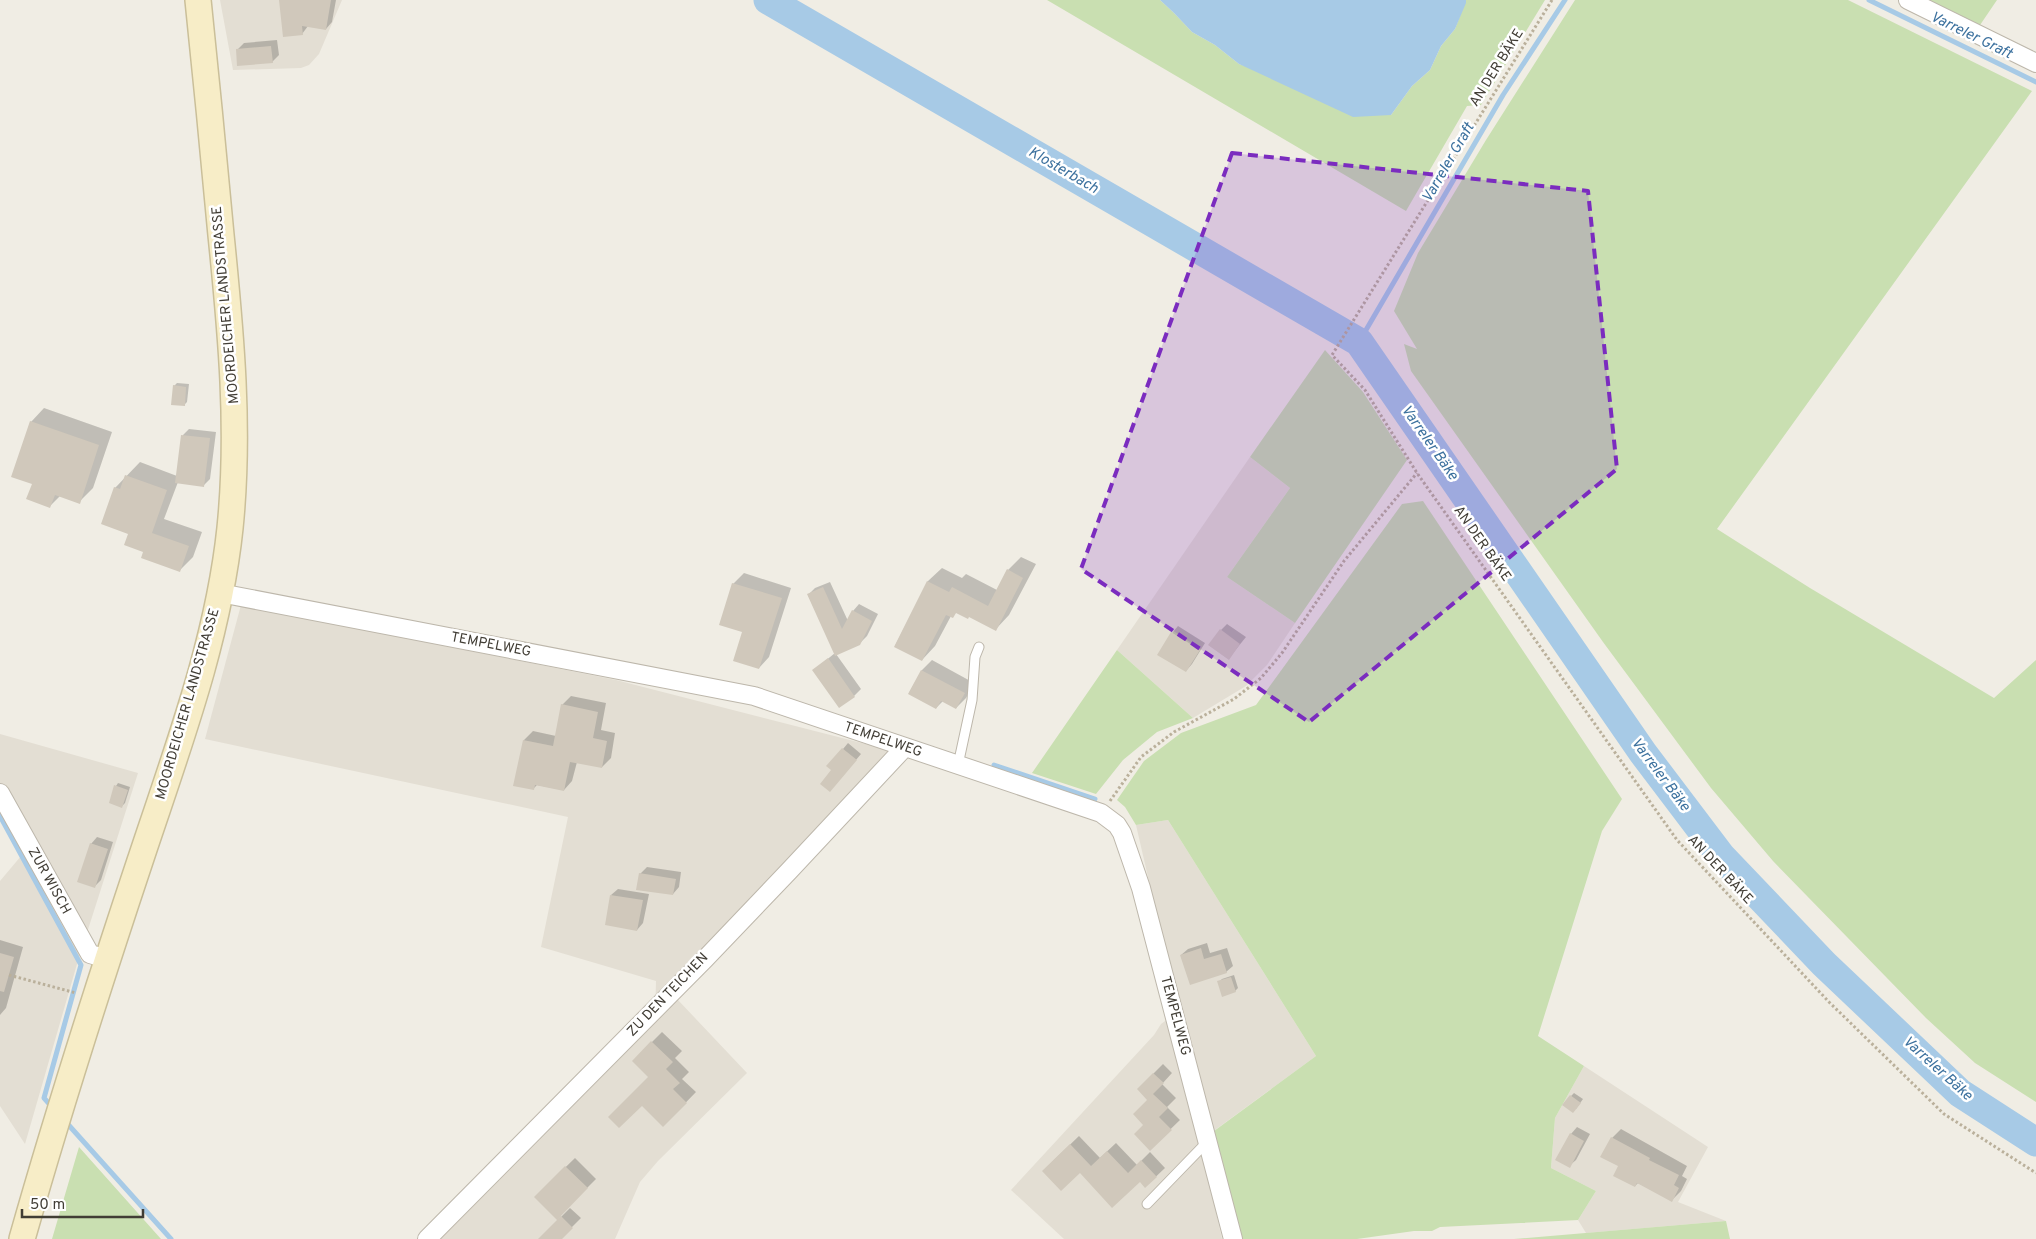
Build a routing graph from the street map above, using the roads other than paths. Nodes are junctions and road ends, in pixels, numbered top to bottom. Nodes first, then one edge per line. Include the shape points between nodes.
1 (198, 0) edge
2 (1908, 0) edge
3 (2036, 62) edge
4 (220, 593) junction
5 (979, 647) dead end
6 (905, 747) junction
7 (958, 765) junction
8 (0, 793) edge
9 (107, 960) junction
10 (1208, 1142) junction
11 (1147, 1204) dead end
12 (22, 1239) edge
13 (427, 1239) edge
14 (1233, 1239) edge

1 - 4 main road, MOORDEICHER LANDSTRASSE via 231,332 235,403 230,526
2 - 3 street
4 - 6 street, TEMPELWEG via 754,696
4 - 9 main road, MOORDEICHER LANDSTRASSE via 172,765
5 - 7 lane
6 - 7 street, TEMPELWEG
6 - 13 street, ZU DEN TEICHEN via 705,959
7 - 10 street, TEMPELWEG via 1101,813 1117,825 1141,888
8 - 9 street, ZUR WISCH via 90,954
9 - 12 main road, MOORDEICHER LANDSTRASSE
10 - 11 lane
10 - 14 street, TEMPELWEG

